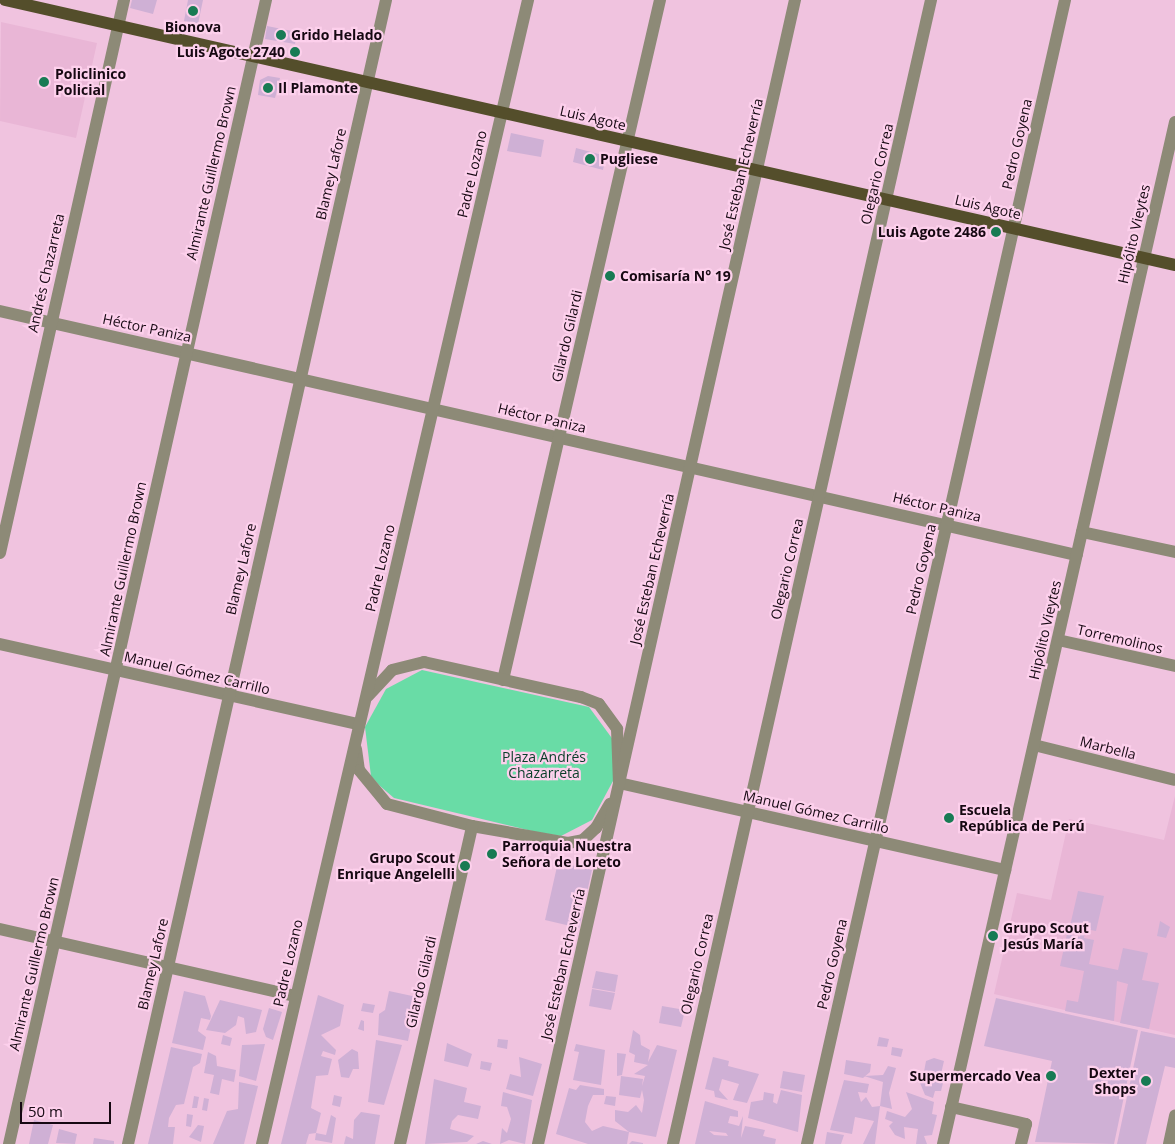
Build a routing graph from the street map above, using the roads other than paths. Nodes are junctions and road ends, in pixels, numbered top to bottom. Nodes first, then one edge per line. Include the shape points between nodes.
1 (5, 0) edge
2 (124, 0) edge
3 (266, 0) edge
4 (386, 0) edge
5 (528, 0) edge
6 (660, 0) edge
7 (795, 0) edge
8 (931, 0) edge
9 (1065, 0) edge
10 (119, 26) junction
11 (253, 55) junction
12 (368, 82) junction
13 (502, 112) junction
14 (1175, 126) edge
15 (629, 141) junction
16 (757, 170) junction
17 (887, 199) junction
18 (1013, 228) junction
19 (1144, 258) junction
20 (1175, 265) edge
21 (0, 311) edge
22 (50, 322) junction
23 (187, 352) junction
24 (299, 379) junction
25 (432, 409) junction
26 (559, 437) junction
27 (690, 467) junction
28 (819, 496) junction
29 (946, 525) junction
30 (1082, 532) junction
31 (1175, 552) edge
32 (0, 553) edge
33 (1077, 555) junction
34 (1058, 640) junction
35 (0, 644) edge
36 (1175, 666) edge
37 (116, 670) junction
38 (503, 680) junction
39 (228, 695) junction
40 (359, 724) junction
41 (1034, 745) junction
42 (1175, 780) edge
43 (619, 783) junction
44 (747, 812) junction
45 (472, 826) junction
46 (875, 840) junction
47 (1005, 870) junction
48 (0, 929) edge
49 (54, 942) junction
50 (167, 967) junction
51 (296, 996) junction
52 (951, 1107) junction
53 (1175, 1116) edge
54 (9, 1144) edge
55 (128, 1144) edge
56 (262, 1144) edge
57 (400, 1144) edge
58 (538, 1144) edge
59 (673, 1144) edge
60 (807, 1144) edge
61 (943, 1144) edge
62 (1021, 1144) edge
63 (1169, 1144) edge

1 - 10 main road, Luis Agote
2 - 10 street, Andrés Chazarreta
3 - 11 street, Almirante Guillermo Brown
4 - 12 street, Blamey Lafore
5 - 13 street, Padre Lozano
6 - 15 street, Gilardo Gilardi
7 - 16 street, José Esteban Echeverría
8 - 17 street, Olegario Correa
9 - 18 street, Pedro Goyena
10 - 11 main road, Luis Agote
10 - 22 street, Andrés Chazarreta
11 - 12 main road, Luis Agote
11 - 23 street, Almirante Guillermo Brown
12 - 13 main road, Luis Agote
12 - 24 street, Blamey Lafore
13 - 15 main road, Luis Agote
13 - 25 street, Padre Lozano
14 - 19 street, Hipólito Vieytes
15 - 16 main road, Luis Agote
15 - 26 street, Gilardo Gilardi
16 - 17 main road, Luis Agote
16 - 27 street, José Esteban Echeverría
17 - 18 main road, Luis Agote
17 - 28 street, Olegario Correa
18 - 19 main road, Luis Agote
18 - 29 street, Pedro Goyena
19 - 20 main road, Luis Agote
19 - 30 street, Hipólito Vieytes
21 - 22 street, Héctor Paniza
22 - 23 street, Héctor Paniza
22 - 32 street, Andrés Chazarreta
23 - 24 street, Héctor Paniza
23 - 37 street, Almirante Guillermo Brown
24 - 25 street, Héctor Paniza
24 - 39 street, Blamey Lafore
25 - 26 street, Héctor Paniza
25 - 40 street, Padre Lozano
26 - 27 street, Héctor Paniza
26 - 38 street, Gilardo Gilardi
27 - 28 street, Héctor Paniza
27 - 43 street, José Esteban Echeverría
28 - 29 street, Héctor Paniza
28 - 44 street, Olegario Correa
29 - 33 street, Héctor Paniza
29 - 46 street, Pedro Goyena
30 - 31 street
30 - 33 street, Hipólito Vieytes
33 - 34 street, Hipólito Vieytes
34 - 36 street, Torremolinos
34 - 41 street, Hipólito Vieytes
35 - 37 street, Manuel Gómez Carrillo
37 - 39 street, Manuel Gómez Carrillo
37 - 49 street, Almirante Guillermo Brown
38 - 40 street via 424,662 408,664 381,677 370,691
38 - 43 street via 599,704 617,729
39 - 40 street, Manuel Gómez Carrillo
39 - 50 street, Blamey Lafore
40 - 45 street via 356,756 375,794 400,809
40 - 51 street, Padre Lozano
41 - 42 street, Marbella
41 - 47 street, Hipólito Vieytes
43 - 44 street, Manuel Gómez Carrillo
43 - 45 street via 596,828 583,840 548,842
43 - 58 street, José Esteban Echeverría
44 - 46 street, Manuel Gómez Carrillo
44 - 59 street, Olegario Correa
45 - 57 street, Gilardo Gilardi
46 - 47 street, Manuel Gómez Carrillo
46 - 60 street, Pedro Goyena
47 - 52 street, Hipólito Vieytes
48 - 49 street
49 - 50 street
49 - 54 street, Almirante Guillermo Brown
50 - 51 street
50 - 55 street, Blamey Lafore
51 - 56 street, Padre Lozano
52 - 61 street, Hipólito Vieytes
52 - 62 street via 1026,1124
53 - 63 street

